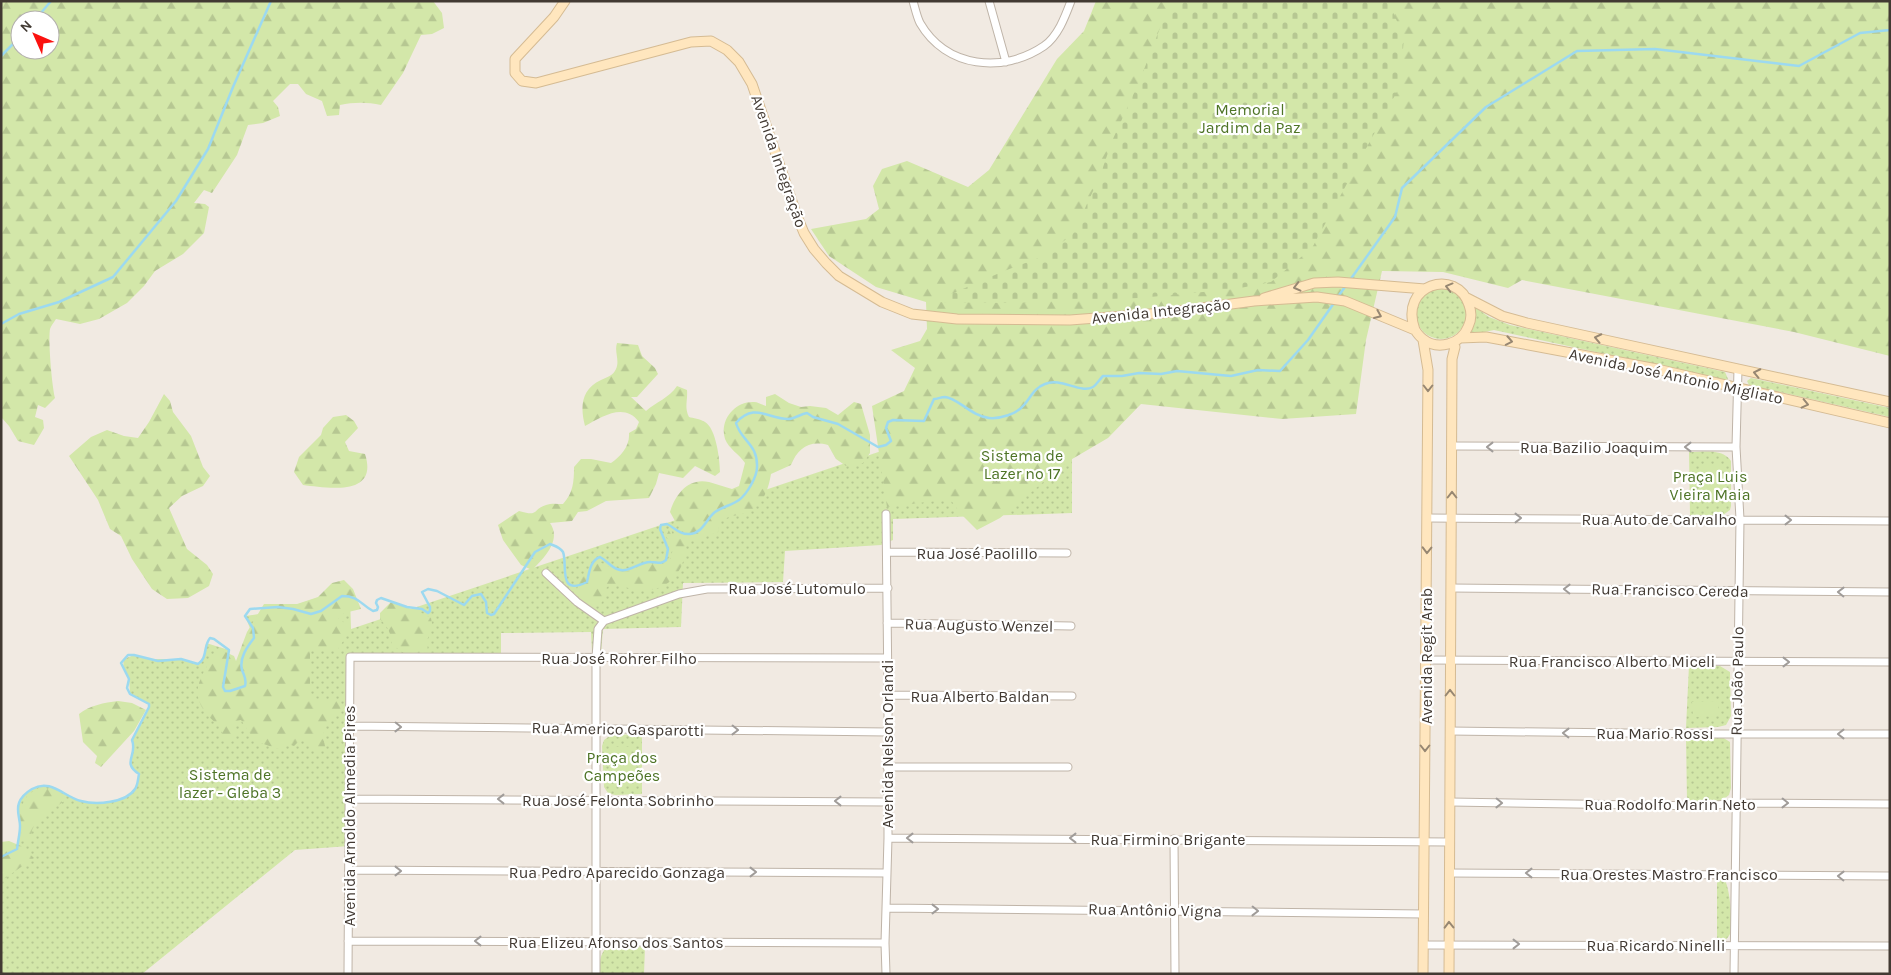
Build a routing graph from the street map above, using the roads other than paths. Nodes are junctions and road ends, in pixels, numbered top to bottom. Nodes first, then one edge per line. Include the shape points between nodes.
1 (565, 1) edge
2 (913, 1) edge
3 (989, 1) edge
4 (1071, 1) edge
5 (1006, 62) junction
6 (1425, 289) junction
7 (1467, 298) junction
8 (1254, 301) junction
9 (1415, 330) junction
10 (1423, 340) junction
11 (1457, 341) junction
12 (1738, 369) junction
13 (1738, 389) junction
14 (1890, 402) edge
15 (1890, 423) edge
16 (1452, 446) junction
17 (1736, 447) junction
18 (886, 514) dead end
19 (1452, 517) junction
20 (1427, 518) junction
21 (1740, 519) junction
22 (1890, 520) edge
23 (887, 552) junction
24 (1067, 553) dead end
25 (546, 573) dead end
26 (888, 588) junction
27 (1451, 588) junction
28 (1738, 591) junction
29 (1890, 592) edge
30 (604, 621) junction
31 (887, 624) junction
32 (1071, 626) dead end
33 (350, 658) joint
34 (596, 658) junction
35 (887, 658) junction
36 (1425, 660) junction
37 (1450, 660) junction
38 (1737, 661) junction
39 (1890, 662) edge
40 (888, 695) junction
41 (1072, 696) dead end
42 (349, 726) junction
43 (596, 729) junction
44 (1450, 731) junction
45 (887, 732) junction
46 (1737, 733) junction
47 (1890, 734) edge
48 (887, 766) junction
49 (1068, 767) dead end
50 (349, 799) junction
51 (596, 800) junction
52 (887, 802) junction
53 (1451, 802) junction
54 (1737, 803) junction
55 (1890, 804) edge
56 (888, 838) junction
57 (1174, 839) junction
58 (1424, 840) junction
59 (1449, 842) junction
60 (349, 870) junction
61 (596, 872) junction
62 (886, 873) junction
63 (1449, 873) junction
64 (1736, 875) junction
65 (1890, 876) edge
66 (887, 908) junction
67 (1175, 910) junction
68 (1424, 914) junction
69 (348, 941) junction
70 (596, 941) junction
71 (885, 944) junction
72 (1450, 944) junction
73 (1423, 945) junction
74 (1734, 946) junction
75 (1890, 946) edge
76 (348, 974) edge
77 (596, 974) edge
78 (886, 974) edge
79 (1175, 974) edge
80 (1423, 974) edge
81 (1449, 974) edge
82 (1734, 974) edge

1 - 8 main road, Avenida Integração via 515,60 518,78 526,83 536,83 692,42 711,41 727,50 739,62 752,84 797,216 809,241 839,276 882,302 912,314 957,319 1070,320 1163,313
2 - 5 street via 919,22 934,40 960,59 980,63
3 - 5 street
4 - 5 street via 1062,24 1044,46
7 -> 6 main road via 1455,287 1445,284
6 -> 8 main road, Avenida Integração via 1342,282 1314,283
6 - 9 main road via 1411,308
7 - 11 main road via 1472,312 1471,322
12 -> 7 main road, Avenida José Antonio Migliato via 1527,323 1502,316
8 -> 9 main road, Avenida Integração via 1330,299
9 - 10 main road
10 - 11 main road via 1436,345
10 -> 20 main road, Avenida Regit Arab via 1428,370
11 -> 13 main road, Avenida José Antonio Migliato via 1486,337 1657,369
11 - 16 main road, Avenida Regit Arab via 1452,359
12 - 13 street, Rua João Paulo
14 -> 12 main road, Avenida José Antonio Migliato
13 -> 15 main road, Avenida José Antonio Migliato
13 - 17 street, Rua João Paulo
17 -> 16 street, Rua Bazilio Joaquim
19 -> 16 main road, Avenida Regit Arab
17 - 21 street, Rua João Paulo
18 - 23 street, Avenida Nelson Orlandi
19 - 20 street, Rua Auto de Carvalho
19 -> 21 street, Rua Auto de Carvalho
19 - 27 main road, Avenida Regit Arab
20 -> 36 main road, Avenida Regit Arab
21 -> 22 street, Rua Auto de Carvalho
21 - 28 street, Rua João Paulo
23 - 24 street, Rua José Paolillo
23 - 26 street, Avenida Nelson Orlandi
25 - 30 street via 577,602
26 - 30 street, Rua José Lutomulo via 707,589 679,594
26 - 31 street, Avenida Nelson Orlandi
28 -> 27 street, Rua Francisco Cereda
27 - 37 main road, Avenida Regit Arab
29 -> 28 street, Rua Francisco Cereda
28 - 38 street, Rua João Paulo
30 - 34 street via 598,629
31 - 32 street, Rua Augusto Wenzel
31 - 35 street, Avenida Nelson Orlandi
33 - 34 street, Rua José Rohrer Filho
33 - 42 street, Avenida Arnoldo Almedia Pires
34 - 35 street, Rua José Rohrer Filho
34 - 43 street
35 - 40 street, Avenida Nelson Orlandi
36 - 37 street, Rua Francisco Alberto Miceli
36 -> 58 main road, Avenida Regit Arab
37 - 38 street, Rua Francisco Alberto Miceli
44 -> 37 main road, Avenida Regit Arab
38 -> 39 street, Rua Francisco Alberto Miceli
38 - 46 street, Rua João Paulo
40 - 41 street, Rua Alberto Baldan
40 - 45 street, Avenida Nelson Orlandi
42 -> 43 street, Rua Americo Gasparotti
42 - 50 street, Avenida Arnoldo Almedia Pires
43 -> 45 street, Rua Americo Gasparotti
43 - 51 street
46 -> 44 street, Rua Mario Rossi
44 - 53 main road, Avenida Regit Arab
45 - 48 street, Avenida Nelson Orlandi
47 -> 46 street, Rua Mario Rossi
46 - 54 street, Rua João Paulo
48 - 49 street
48 - 52 street, Avenida Nelson Orlandi
51 -> 50 street, Rua José Felonta Sobrinho
50 - 60 street, Avenida Arnoldo Almedia Pires
52 -> 51 street, Rua José Felonta Sobrinho
51 - 61 street
52 - 56 street, Avenida Nelson Orlandi
53 -> 54 street, Rua Rodolfo Marin Neto via 1706,806
53 - 59 main road, Avenida Regit Arab
54 -> 55 street, Rua Rodolfo Marin Neto
54 - 64 street, Rua João Paulo
57 -> 56 street, Rua Firmino Brigante
56 - 62 street, Avenida Nelson Orlandi
57 - 58 street, Rua Firmino Brigante
57 - 67 street
58 - 59 street, Rua Firmino Brigante
58 - 68 main road, Avenida Regit Arab
59 - 63 main road, Avenida Regit Arab
60 -> 61 street, Rua Pedro Aparecido Gonzaga
60 - 69 street, Avenida Arnoldo Almedia Pires
61 -> 62 street, Rua Pedro Aparecido Gonzaga
61 - 70 street
62 - 66 street, Avenida Nelson Orlandi
64 -> 63 street, Rua Orestes Mastro Francisco
72 -> 63 main road, Avenida Regit Arab
65 -> 64 street, Rua Orestes Mastro Francisco
64 - 74 street, Rua João Paulo
66 -> 67 street, Rua Antônio Vigna
66 - 71 street, Avenida Nelson Orlandi
67 -> 68 street, Rua Antônio Vigna
67 - 79 street
68 - 73 main road, Avenida Regit Arab
70 -> 69 street, Rua Elizeu Afonso dos Santos
69 - 76 street, Avenida Arnoldo Almedia Pires
70 - 71 street, Rua Elizeu Afonso dos Santos
70 - 77 street
71 - 78 street, Avenida Nelson Orlandi
72 - 73 street, Rua Ricardo Ninelli
72 -> 74 street, Rua Ricardo Ninelli
72 - 81 main road, Avenida Regit Arab
73 - 80 main road, Avenida Regit Arab
74 - 75 street, Rua Ricardo Ninelli
74 - 82 street, Rua João Paulo

